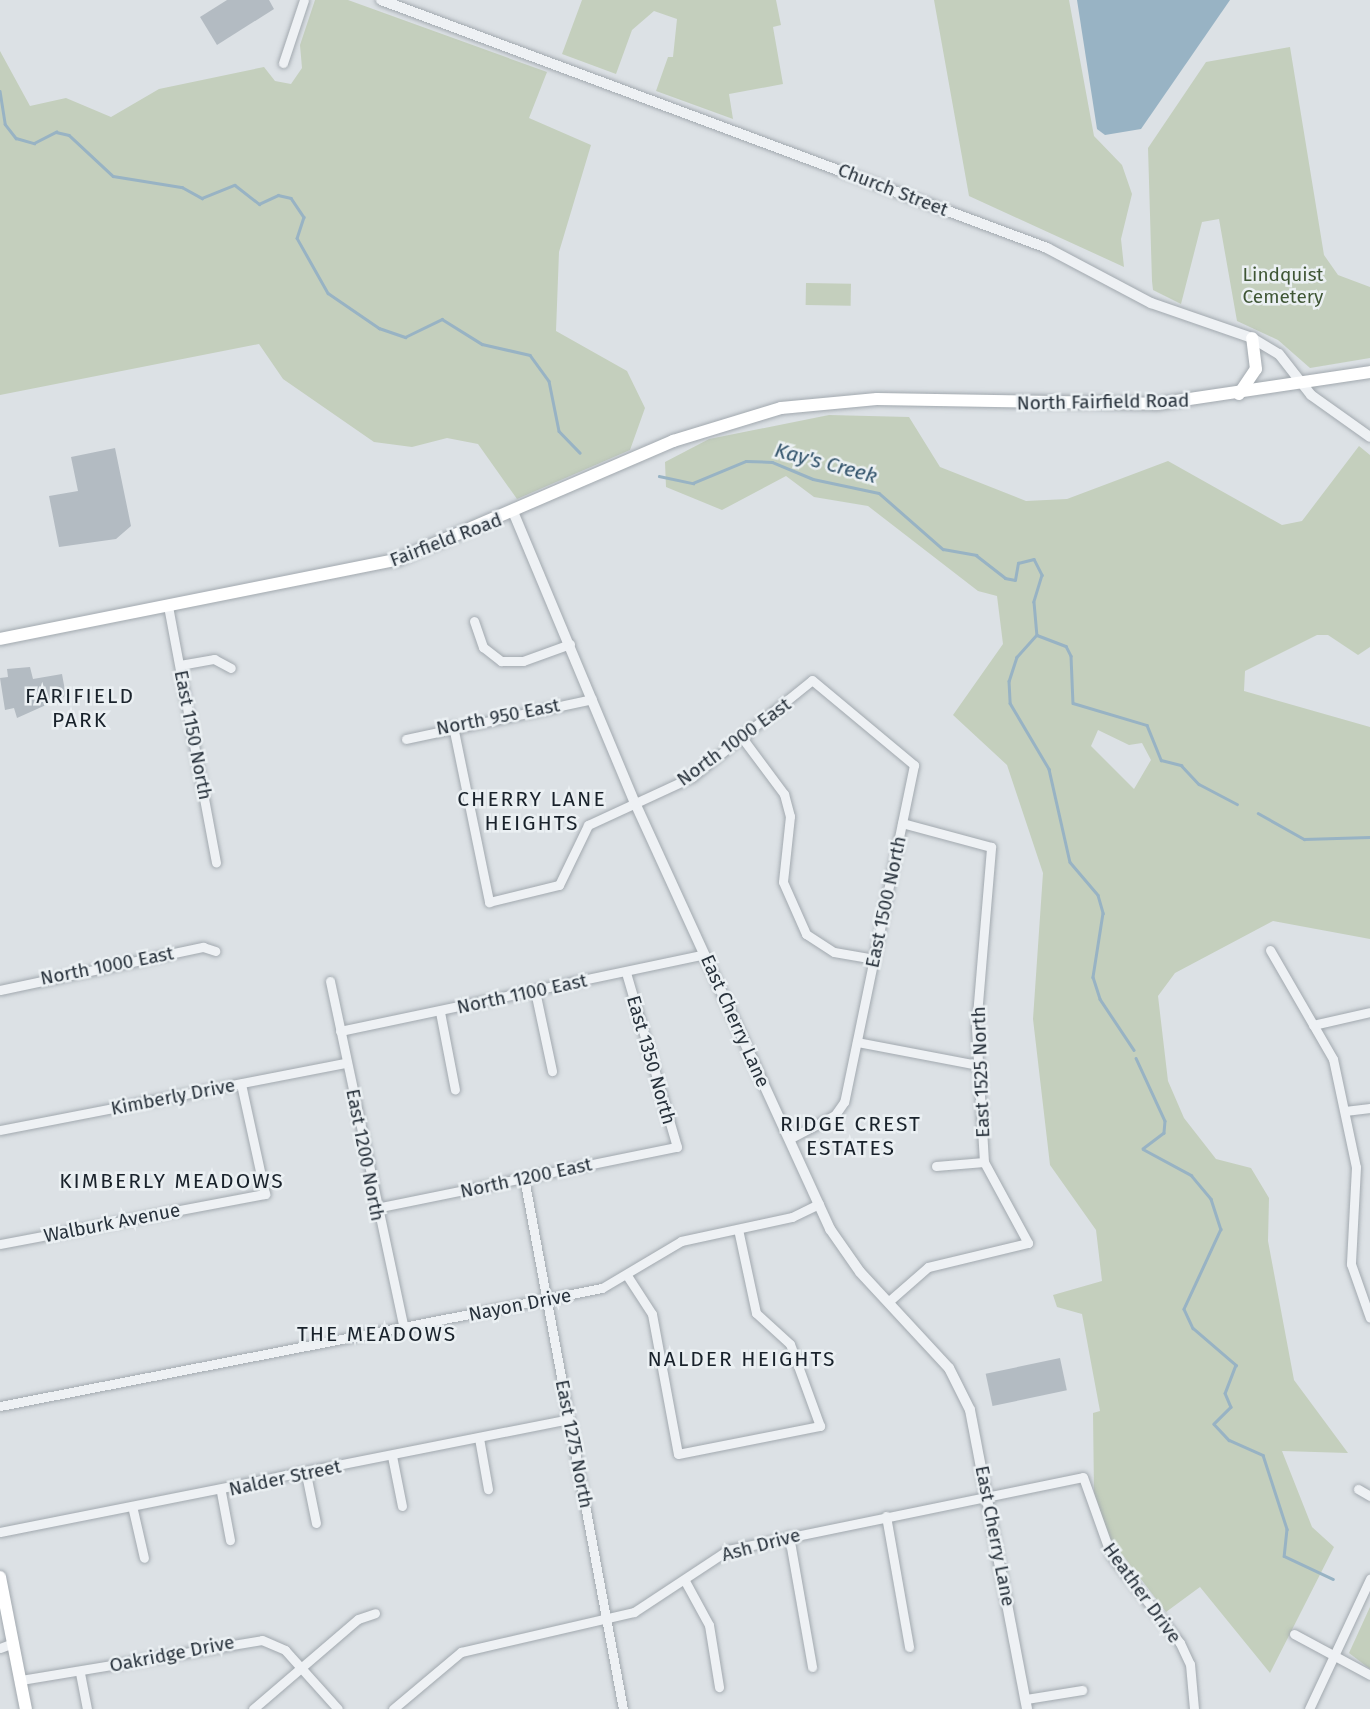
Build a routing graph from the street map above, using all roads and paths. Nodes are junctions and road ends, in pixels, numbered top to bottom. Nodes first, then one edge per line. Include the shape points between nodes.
1 (304, 0) edge
2 (382, 0) edge
3 (283, 63) dead end
4 (1252, 338) junction
5 (1370, 372) edge
6 (1303, 384) junction
7 (1239, 394) junction
8 (877, 399) joint
9 (1370, 437) edge
10 (513, 514) junction
11 (168, 607) junction
12 (474, 621) dead end
13 (0, 639) edge
14 (570, 644) junction
15 (180, 665) junction
16 (230, 668) dead end
17 (812, 680) joint
18 (592, 699) junction
19 (453, 726) junction
20 (406, 739) dead end
21 (743, 739) junction
22 (635, 803) junction
23 (902, 823) junction
24 (216, 863) dead end
25 (1270, 950) dead end
26 (215, 951) dead end
27 (704, 954) junction
28 (874, 959) junction
29 (626, 973) junction
30 (330, 981) dead end
31 (0, 990) edge
32 (535, 991) junction
33 (440, 1012) junction
34 (1370, 1012) edge
35 (1313, 1024) junction
36 (340, 1031) junction
37 (857, 1042) junction
38 (346, 1062) junction
39 (978, 1065) junction
40 (552, 1071) dead end
41 (241, 1084) junction
42 (455, 1090) dead end
43 (1370, 1108) edge
44 (1345, 1111) junction
45 (0, 1130) edge
46 (789, 1139) junction
47 (677, 1147) joint
48 (984, 1162) junction
49 (936, 1166) dead end
50 (524, 1178) junction
51 (819, 1204) junction
52 (376, 1209) junction
53 (738, 1229) junction
54 (0, 1244) edge
55 (628, 1276) junction
56 (546, 1300) junction
57 (888, 1302) junction
58 (1370, 1318) edge
59 (404, 1328) junction
60 (0, 1406) edge
61 (569, 1419) junction
62 (479, 1438) junction
63 (391, 1456) junction
64 (306, 1474) junction
65 (1083, 1477) joint
66 (488, 1489) dead end
67 (1358, 1489) dead end
68 (220, 1492) junction
69 (988, 1496) junction
70 (1370, 1496) edge
71 (402, 1507) dead end
72 (133, 1510) junction
73 (886, 1516) junction
74 (316, 1523) dead end
75 (0, 1532) edge
76 (789, 1536) junction
77 (230, 1540) dead end
78 (144, 1558) dead end
79 (0, 1577) edge
80 (1370, 1579) edge
81 (685, 1581) junction
82 (375, 1613) dead end
83 (607, 1620) junction
84 (1294, 1634) dead end
85 (13, 1643) junction
86 (909, 1647) dead end
87 (0, 1648) edge
88 (1335, 1654) junction
89 (812, 1667) dead end
90 (301, 1668) junction
91 (80, 1672) junction
92 (1370, 1675) edge
93 (21, 1679) junction
94 (719, 1687) dead end
95 (1082, 1690) dead end
96 (1027, 1704) edge
97 (26, 1709) edge
98 (87, 1709) edge
99 (253, 1709) edge
100 (338, 1709) edge
101 (393, 1709) edge
102 (623, 1709) edge
103 (1197, 1709) edge
104 (1309, 1709) edge

1 - 3 street
2 - 4 street, Church Street via 1023,239 1152,303
4 - 6 street, Church Street via 1279,354
4 - 7 main road via 1255,371
5 - 6 main road, North Fairfield Road
6 - 7 main road, North Fairfield Road
6 - 9 street, Church Street
7 - 8 main road, North Fairfield Road via 1074,406
8 - 10 main road, Fairfield Road via 782,408 722,423
10 - 11 main road, Fairfield Road via 397,561
10 - 14 street, East Cherry Lane
11 - 13 main road, Fairfield Road
11 - 15 street, East 1150 North
12 - 14 street via 482,648 502,661 523,661
14 - 18 street, East Cherry Lane
15 - 16 street via 214,659
15 - 24 street, East 1150 North
17 - 21 street, North 1000 East
17 - 23 street, East 1500 North via 914,765
18 - 19 street, North 950 East
18 - 22 street, East Cherry Lane
19 - 20 street, North 950 East
19 - 22 street, North 1000 East via 489,902 559,885 589,825
21 - 22 street, North 1000 East via 692,777
21 - 28 street via 784,794 790,816 783,882 816,944
22 - 27 street, East Cherry Lane
23 - 28 street, East 1500 North
23 - 39 street, East 1525 North via 990,847
25 - 35 street
26 - 31 street, North 1000 East via 203,947
27 - 29 street, North 1100 East
27 - 46 street, East Cherry Lane
28 - 37 street, East 1500 North
29 - 32 street, North 1100 East
29 - 47 street, East 1350 North
30 - 36 street, East 1200 North
32 - 33 street, North 1100 East
32 - 40 street
33 - 36 street, North 1100 East
33 - 42 street
34 - 35 street
35 - 44 street via 1333,1059
36 - 38 street, East 1200 North
37 - 39 street
37 - 46 street, East 1500 North via 835,1115
38 - 41 street, Kimberly Drive
38 - 52 street, East 1200 North
39 - 48 street, East 1525 North
41 - 45 street, Kimberly Drive
41 - 54 street, Walburk Avenue via 264,1194
43 - 44 street
44 - 58 street via 1357,1186 1351,1264
46 - 51 street, East Cherry Lane
47 - 50 street, North 1200 East
48 - 49 street
48 - 57 street, East 1525 North via 1028,1243 928,1267
50 - 52 street, North 1200 East
50 - 56 street, East 1275 North
51 - 53 street, Nayon Drive
51 - 57 street, East Cherry Lane via 841,1249
52 - 59 street, East 1200 North
53 - 55 street, Nayon Drive via 681,1241
53 - 55 street via 756,1313 790,1344 820,1426 678,1454 652,1314
55 - 56 street, Nayon Drive
56 - 59 street, Nayon Drive
56 - 61 street, East 1275 North
57 - 69 street, East Cherry Lane via 961,1389
59 - 60 street, Nayon Drive
61 - 62 street, Nalder Street
61 - 83 street, East 1275 North
62 - 63 street, Nalder Street
62 - 66 street
63 - 64 street, Nalder Street
63 - 71 street
64 - 68 street, Nalder Street
64 - 74 street
65 - 69 street, Ash Drive
65 - 103 street, Heather Drive via 1111,1555 1180,1643 1190,1664
67 - 70 street
68 - 72 street, Nalder Street
68 - 77 street
69 - 73 street, Ash Drive
69 - 96 street, East Cherry Lane
72 - 75 street, Nalder Street
72 - 78 street
73 - 76 street, Ash Drive
73 - 86 street
76 - 81 street, Ash Drive via 728,1550
76 - 89 street
79 - 85 main road
80 - 88 street
81 - 83 street, Ash Drive via 658,1601
81 - 94 street via 709,1625
82 - 90 street via 358,1619
83 - 101 street, Ash Drive via 461,1652
83 - 102 street, East 1275 North
84 - 88 street
85 - 87 street
85 - 93 main road
88 - 92 street
88 - 104 street
90 - 91 street, Oakridge Drive via 285,1650 248,1640
90 - 99 street
90 - 100 street, Oakridge Drive
91 - 93 street, Oakridge Drive
91 - 98 street
93 - 97 main road
95 - 96 street

